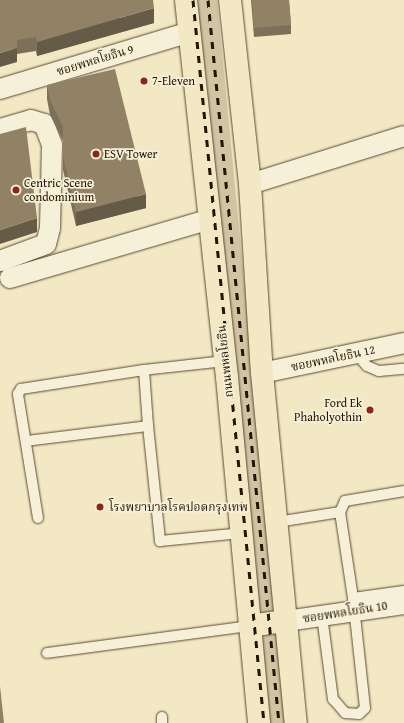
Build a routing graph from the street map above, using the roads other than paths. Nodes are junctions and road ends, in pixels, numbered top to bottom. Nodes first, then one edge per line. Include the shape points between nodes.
1 (186, 0) edge
2 (230, 0) edge
3 (190, 32) junction
4 (0, 89) edge
5 (0, 129) edge
6 (404, 136) edge
7 (250, 184) junction
8 (210, 219) junction
9 (0, 261) edge
10 (10, 278) dead end
11 (404, 343) edge
12 (356, 353) junction
13 (225, 361) junction
14 (404, 369) edge
15 (144, 370) junction
16 (262, 373) junction
17 (148, 426) junction
18 (26, 441) junction
19 (404, 491) edge
20 (340, 512) junction
21 (38, 518) dead end
22 (277, 522) junction
23 (241, 533) junction
24 (404, 591) edge
25 (354, 604) junction
26 (404, 604) edge
27 (322, 616) junction
28 (286, 621) junction
29 (249, 626) junction
30 (47, 653) dead end
31 (259, 723) edge
32 (296, 723) edge

1 - 3 main road, ถนนพหลโยธิน
2 - 7 main road
3 - 4 street, ซอยพหลโยธิน 9
3 - 8 main road, ถนนพหลโยธิน
5 - 9 street via 31,120 44,124 52,145 50,228 46,244
6 - 7 street
7 - 16 main road
8 - 10 street
8 - 13 main road, ถนนพหลโยธิน
11 - 12 street, ซอยพหลโยธิน 12
12 - 14 lane via 367,366 379,371
12 - 16 street, ซอยพหลโยธิน 12
13 - 15 lane
13 - 23 main road, ถนนพหลโยธิน
15 - 17 lane
15 - 18 lane via 22,389 18,394
16 - 22 main road
17 - 18 lane
17 - 23 lane via 160,541
18 - 21 lane
19 - 20 lane via 345,501
20 - 22 lane
20 - 25 lane
22 - 28 main road
23 - 29 main road, ถนนพหลโยธิน
24 - 25 lane
25 - 26 street, ซอยพหลโยธิน 10
25 - 27 street, ซอยพหลโยธิน 10
25 - 27 lane via 365,708 358,714 345,713 333,699
27 - 28 street, ซอยพหลโยธิน 10
28 - 29 main road
28 - 32 main road
29 - 30 lane
29 - 31 main road, ถนนพหลโยธิน

